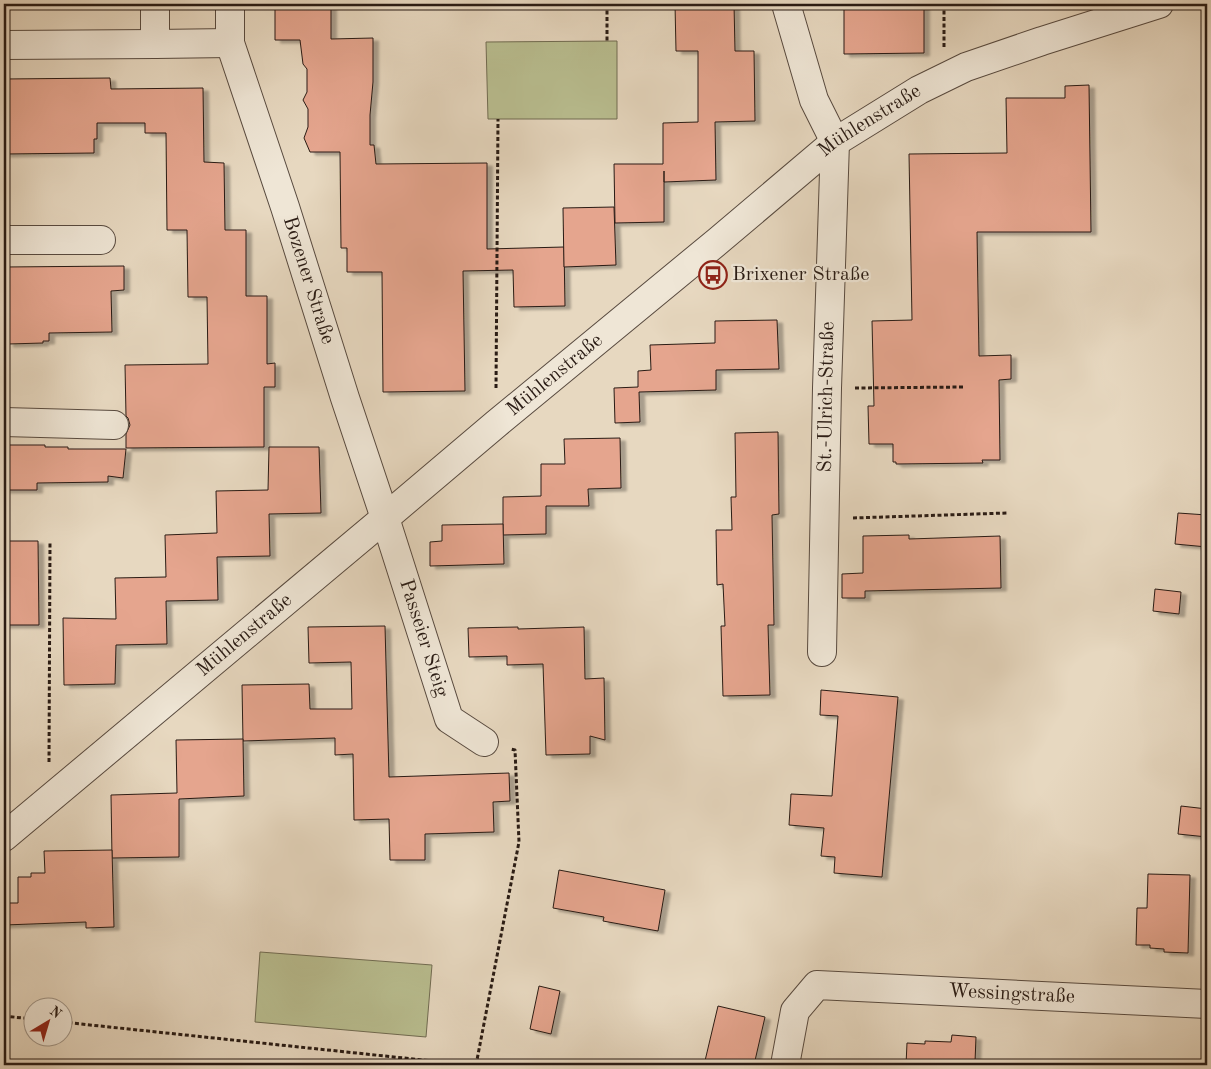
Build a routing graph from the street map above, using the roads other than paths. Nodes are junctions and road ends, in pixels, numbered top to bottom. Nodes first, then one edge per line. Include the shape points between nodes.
1 (155, 4) edge
2 (230, 4) edge
3 (786, 4) edge
4 (1159, 4) edge
5 (230, 43) junction
6 (155, 44) junction
7 (4, 45) edge
8 (835, 142) junction
9 (4, 240) edge
10 (101, 240) dead end
11 (4, 422) edge
12 (114, 425) dead end
13 (385, 518) junction
14 (822, 652) dead end
15 (484, 742) dead end
16 (4, 837) edge
17 (1207, 1004) edge
18 (785, 1065) edge

1 - 6 street
2 - 5 street, Bozener Straße
3 - 8 street via 814,100
4 - 8 street, Mühlenstraße via 966,67 919,90
5 - 6 street
5 - 13 street, Bozener Straße
6 - 7 street
8 - 13 street, Mühlenstraße
8 - 14 street, St.-Ulrich-Straße
9 - 10 street
11 - 12 street
13 - 15 street, Passeier Steig via 449,719
13 - 16 street, Mühlenstraße
17 - 18 street, Wessingstraße via 817,985 795,1011

